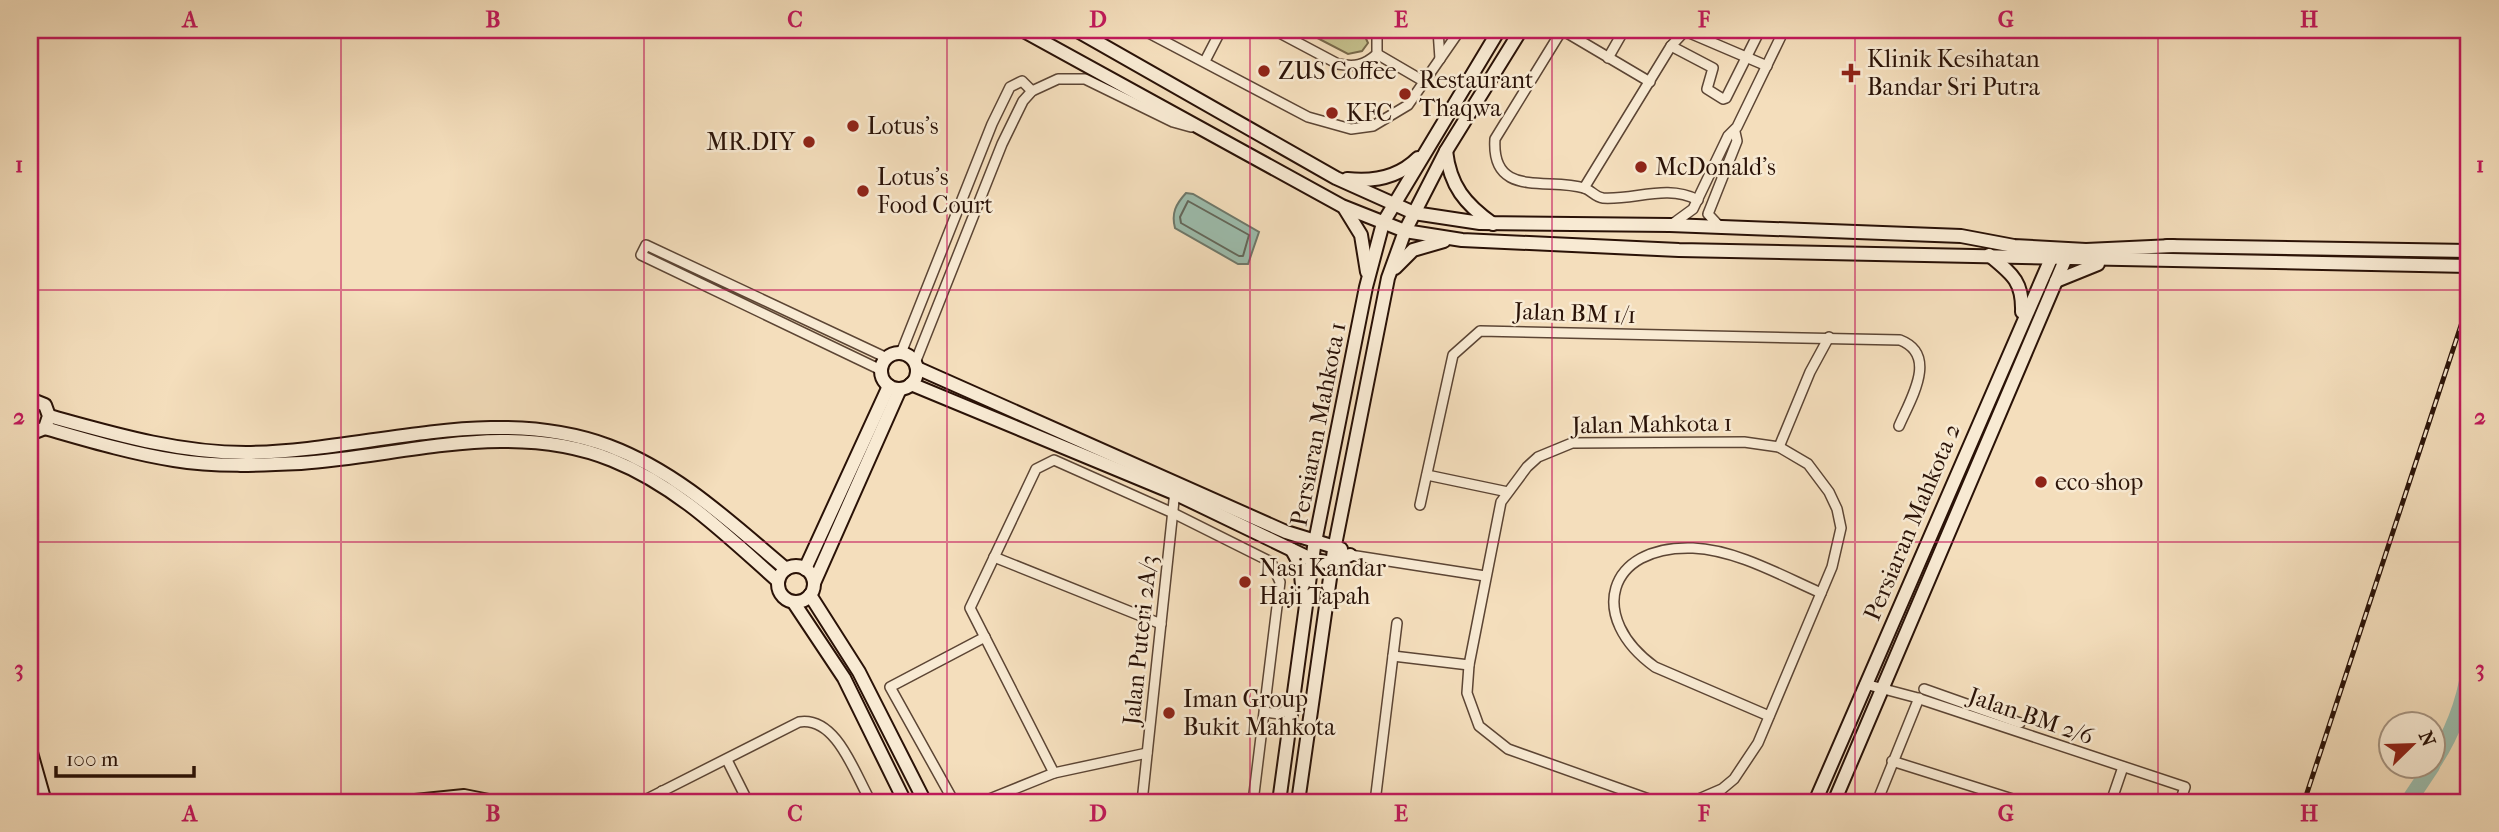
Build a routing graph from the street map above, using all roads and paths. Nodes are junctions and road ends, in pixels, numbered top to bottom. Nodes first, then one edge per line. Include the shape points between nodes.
1 (1022, 30) edge
2 (1076, 30) edge
3 (1143, 30) edge
4 (1221, 30) edge
5 (1274, 30) edge
6 (1377, 30) edge
7 (1438, 30) edge
8 (1460, 30) edge
9 (1521, 30) edge
10 (1562, 30) edge
11 (1624, 30) edge
12 (1685, 30) edge
13 (1760, 30) edge
14 (1784, 30) edge
15 (1496, 32) edge
16 (1511, 36) edge
17 (1671, 46) junction
18 (1377, 54) junction
19 (1747, 57) junction
20 (1608, 58) junction
21 (1440, 60) junction
22 (1205, 61) junction
23 (1767, 66) junction
24 (1425, 82) junction
25 (1650, 82) junction
26 (1032, 91) junction
27 (1199, 130) junction
28 (1736, 131) junction
29 (1427, 149) junction
30 (1446, 151) junction
31 (1336, 178) junction
32 (1584, 188) junction
33 (1698, 200) junction
34 (1392, 204) junction
35 (1342, 206) junction
36 (1414, 213) junction
37 (1383, 223) junction
38 (1493, 224) junction
39 (1670, 225) junction
40 (1722, 229) junction
41 (1405, 231) junction
42 (1984, 239) junction
43 (1462, 240) junction
44 (2173, 246) junction
45 (2469, 251) edge
46 (1989, 255) junction
47 (2062, 255) junction
48 (2049, 258) junction
49 (2105, 261) junction
50 (2469, 267) edge
51 (1388, 278) junction
52 (2056, 281) junction
53 (1366, 287) junction
54 (2022, 320) junction
55 (1829, 337) junction
56 (901, 353) junction
57 (887, 358) junction
58 (916, 366) junction
59 (881, 370) junction
60 (900, 386) junction
61 (30, 399) edge
62 (47, 422) junction
63 (1899, 426) dead end
64 (31, 437) edge
65 (1779, 447) junction
66 (1427, 475) junction
67 (1176, 488) junction
68 (1508, 492) junction
69 (1324, 501) junction
70 (1420, 505) dead end
71 (1173, 513) junction
72 (1290, 533) junction
73 (1316, 541) junction
74 (1336, 544) junction
75 (1292, 550) junction
76 (1350, 555) junction
77 (994, 557) junction
78 (1312, 560) junction
79 (1333, 563) junction
80 (786, 569) junction
81 (805, 569) junction
82 (1485, 576) junction
83 (778, 581) junction
84 (812, 589) junction
85 (1821, 593) junction
86 (794, 603) junction
87 (1305, 613) junction
88 (1161, 624) junction
89 (1397, 624) dead end
90 (985, 637) junction
91 (1393, 656) junction
92 (1469, 665) junction
93 (1864, 684) junction
94 (1881, 689) junction
95 (1921, 694) junction
96 (1293, 704) junction
97 (1265, 712) junction
98 (1280, 714) junction
99 (1769, 716) junction
100 (2020, 723) dead end
101 (1288, 739) junction
102 (30, 749) edge
103 (1147, 753) junction
104 (727, 760) junction
105 (1892, 761) junction
106 (2123, 767) junction
107 (1054, 773) junction
108 (30, 792) edge
109 (663, 792) junction
110 (1642, 801) edge
111 (33, 802) edge
112 (44, 802) edge
113 (405, 802) edge
114 (494, 802) edge
115 (641, 802) edge
116 (668, 802) edge
117 (748, 802) edge
118 (871, 802) edge
119 (905, 802) edge
120 (925, 802) edge
121 (954, 802) edge
122 (982, 802) edge
123 (1142, 802) edge
124 (1253, 802) edge
125 (1279, 802) edge
126 (1298, 802) edge
127 (1376, 802) edge
128 (1657, 802) edge
129 (1692, 802) edge
130 (1815, 802) edge
131 (1833, 802) edge
132 (1877, 802) edge
133 (2022, 802) edge
134 (2111, 802) edge
135 (2180, 802) edge

1 - 27 street
2 - 31 street
3 - 22 street
4 - 22 street
5 - 18 street via 1338,64 1359,66
6 - 18 street
7 - 21 street
8 - 21 street
9 - 16 street, Persiaran Mahkota 1
10 - 20 street
10 - 32 street via 1495,139 1494,154 1500,169 1519,182
11 - 20 street
12 - 17 street
12 - 19 street
13 - 19 street
14 - 23 street
15 - 29 street, Persiaran Mahkota 1
16 - 30 street, Persiaran Mahkota 1
17 - 19 street via 1713,68 1707,89 1723,99
17 - 25 street
18 - 24 street
19 - 23 street
20 - 25 street
21 - 24 street
22 - 24 street via 1308,117 1351,129 1392,118 1408,106
23 - 28 street
25 - 32 street
26 - 27 street via 1058,79 1086,79 1172,122
26 - 56 street via 1022,81 1010,87
26 - 58 street via 1002,144
27 - 35 street
28 - 33 street via 1728,136
28 - 40 street via 1737,141 1708,214
29 - 31 street via 1394,174 1361,180
29 - 34 street, Persiaran Mahkota 1
30 - 36 street, Persiaran Mahkota 1
30 - 38 street via 1456,191
31 - 34 street
32 - 33 street via 1599,198 1669,191
33 - 39 street via 1687,216
34 - 36 street
34 - 37 street, Persiaran Mahkota 1
35 - 37 street
35 - 53 street via 1362,234
36 - 38 street
36 - 41 street, Persiaran Mahkota 1
37 - 41 street
37 - 53 street, Persiaran Mahkota 1
38 - 39 street
39 - 40 street
40 - 42 street
41 - 43 street
41 - 51 street, Persiaran Mahkota 1
42 - 44 street
42 - 47 street
43 - 46 street via 1679,250
43 - 51 street via 1437,241 1413,250
44 - 45 street
44 - 47 street
46 - 48 street
46 - 54 street via 2023,291
47 - 48 street
47 - 49 street
47 - 52 street, Persiaran Mahkota 2
48 - 54 street, Persiaran Mahkota 2
49 - 50 street
49 - 52 street
51 - 74 street, Persiaran Mahkota 1
52 - 94 street, Persiaran Mahkota 2
53 - 69 street, Persiaran Mahkota 1
54 - 93 street, Persiaran Mahkota 2
55 - 63 street, Jalan BM 1/1 via 1894,339 1911,346 1920,361 1920,377
55 - 65 street
55 - 66 street, Jalan BM 1/1 via 1480,331 1453,355
56 - 57 street
56 - 58 street
57 - 59 street
57 - 59 street via 646,245 641,255
58 - 60 street
58 - 67 street
59 - 60 street
60 - 67 street
60 - 81 street
60 - 84 street
61 - 62 street via 45,405
62 - 64 street
62 - 80 street via 176,448 246,453 458,430 536,430 572,436 641,459 678,480
62 - 83 street via 175,460 244,464 302,463 500,441 574,448 647,476 682,498
65 - 68 street, Jalan Mahkota 1 via 1744,442 1572,443 1538,457
65 - 85 street, Jalan Mahkota 1 via 1808,464 1838,509 1839,546
66 - 68 street
66 - 70 street, Jalan BM 1/1
67 - 71 street, Jalan Puteri 2A/3
67 - 72 street
67 - 75 street
68 - 82 street, Jalan Mahkota 1 via 1501,502
69 - 72 street via 1307,527
69 - 73 street, Persiaran Mahkota 1
71 - 77 street via 1054,460 1036,469
71 - 88 street, Jalan Puteri 2A/3
71 - 97 street via 1271,562 1280,582
72 - 73 street
73 - 74 street
73 - 78 street, Persiaran Mahkota 1
74 - 76 street
74 - 79 street, Persiaran Mahkota 1
75 - 78 street
75 - 87 street via 1300,565
76 - 79 street
76 - 82 street
77 - 88 street
77 - 90 street via 970,608
78 - 79 street
78 - 87 street, Persiaran Mahkota 1
79 - 126 street, Persiaran Mahkota 1
80 - 81 street
80 - 83 street
81 - 84 street
82 - 92 street, Jalan Mahkota 1
83 - 86 street via 780,593
84 - 86 street
84 - 120 street
85 - 99 street, Jalan Mahkota 1
85 - 99 street via 1725,554 1695,548 1667,550 1641,559 1631,564 1619,581 1614,618 1629,645 1642,657
86 - 119 street via 844,678
87 - 96 street, Persiaran Mahkota 1
88 - 103 street, Jalan Puteri 2A/3
89 - 91 street
90 - 107 street
90 - 121 street via 890,687
91 - 92 street
91 - 127 street
92 - 110 street, Jalan Mahkota 1 via 1467,693 1479,726 1508,749
93 - 94 street, Jalan BM 2/6
93 - 130 street, Persiaran Mahkota 2
94 - 95 street, Jalan BM 2/6
94 - 131 street, Persiaran Mahkota 2
95 - 100 street
95 - 105 street
95 - 106 street, Jalan BM 2/6
96 - 98 street
96 - 101 street, Persiaran Mahkota 1
97 - 98 street
97 - 124 street
98 - 101 street
99 - 129 street, Jalan Mahkota 1 via 1752,754 1734,779
101 - 125 street, Persiaran Mahkota 1
102 - 112 street
103 - 107 street
103 - 123 street, Jalan Puteri 2A/3
104 - 109 street
104 - 117 street
104 - 118 street via 799,722 810,721 832,734
105 - 132 street
105 - 133 street
106 - 134 street
106 - 135 street, Jalan BM 2/6 via 2185,787
107 - 122 street
108 - 111 street
109 - 115 street
109 - 116 street
110 - 128 street, Jalan Mahkota 1
113 - 114 street via 464,796

